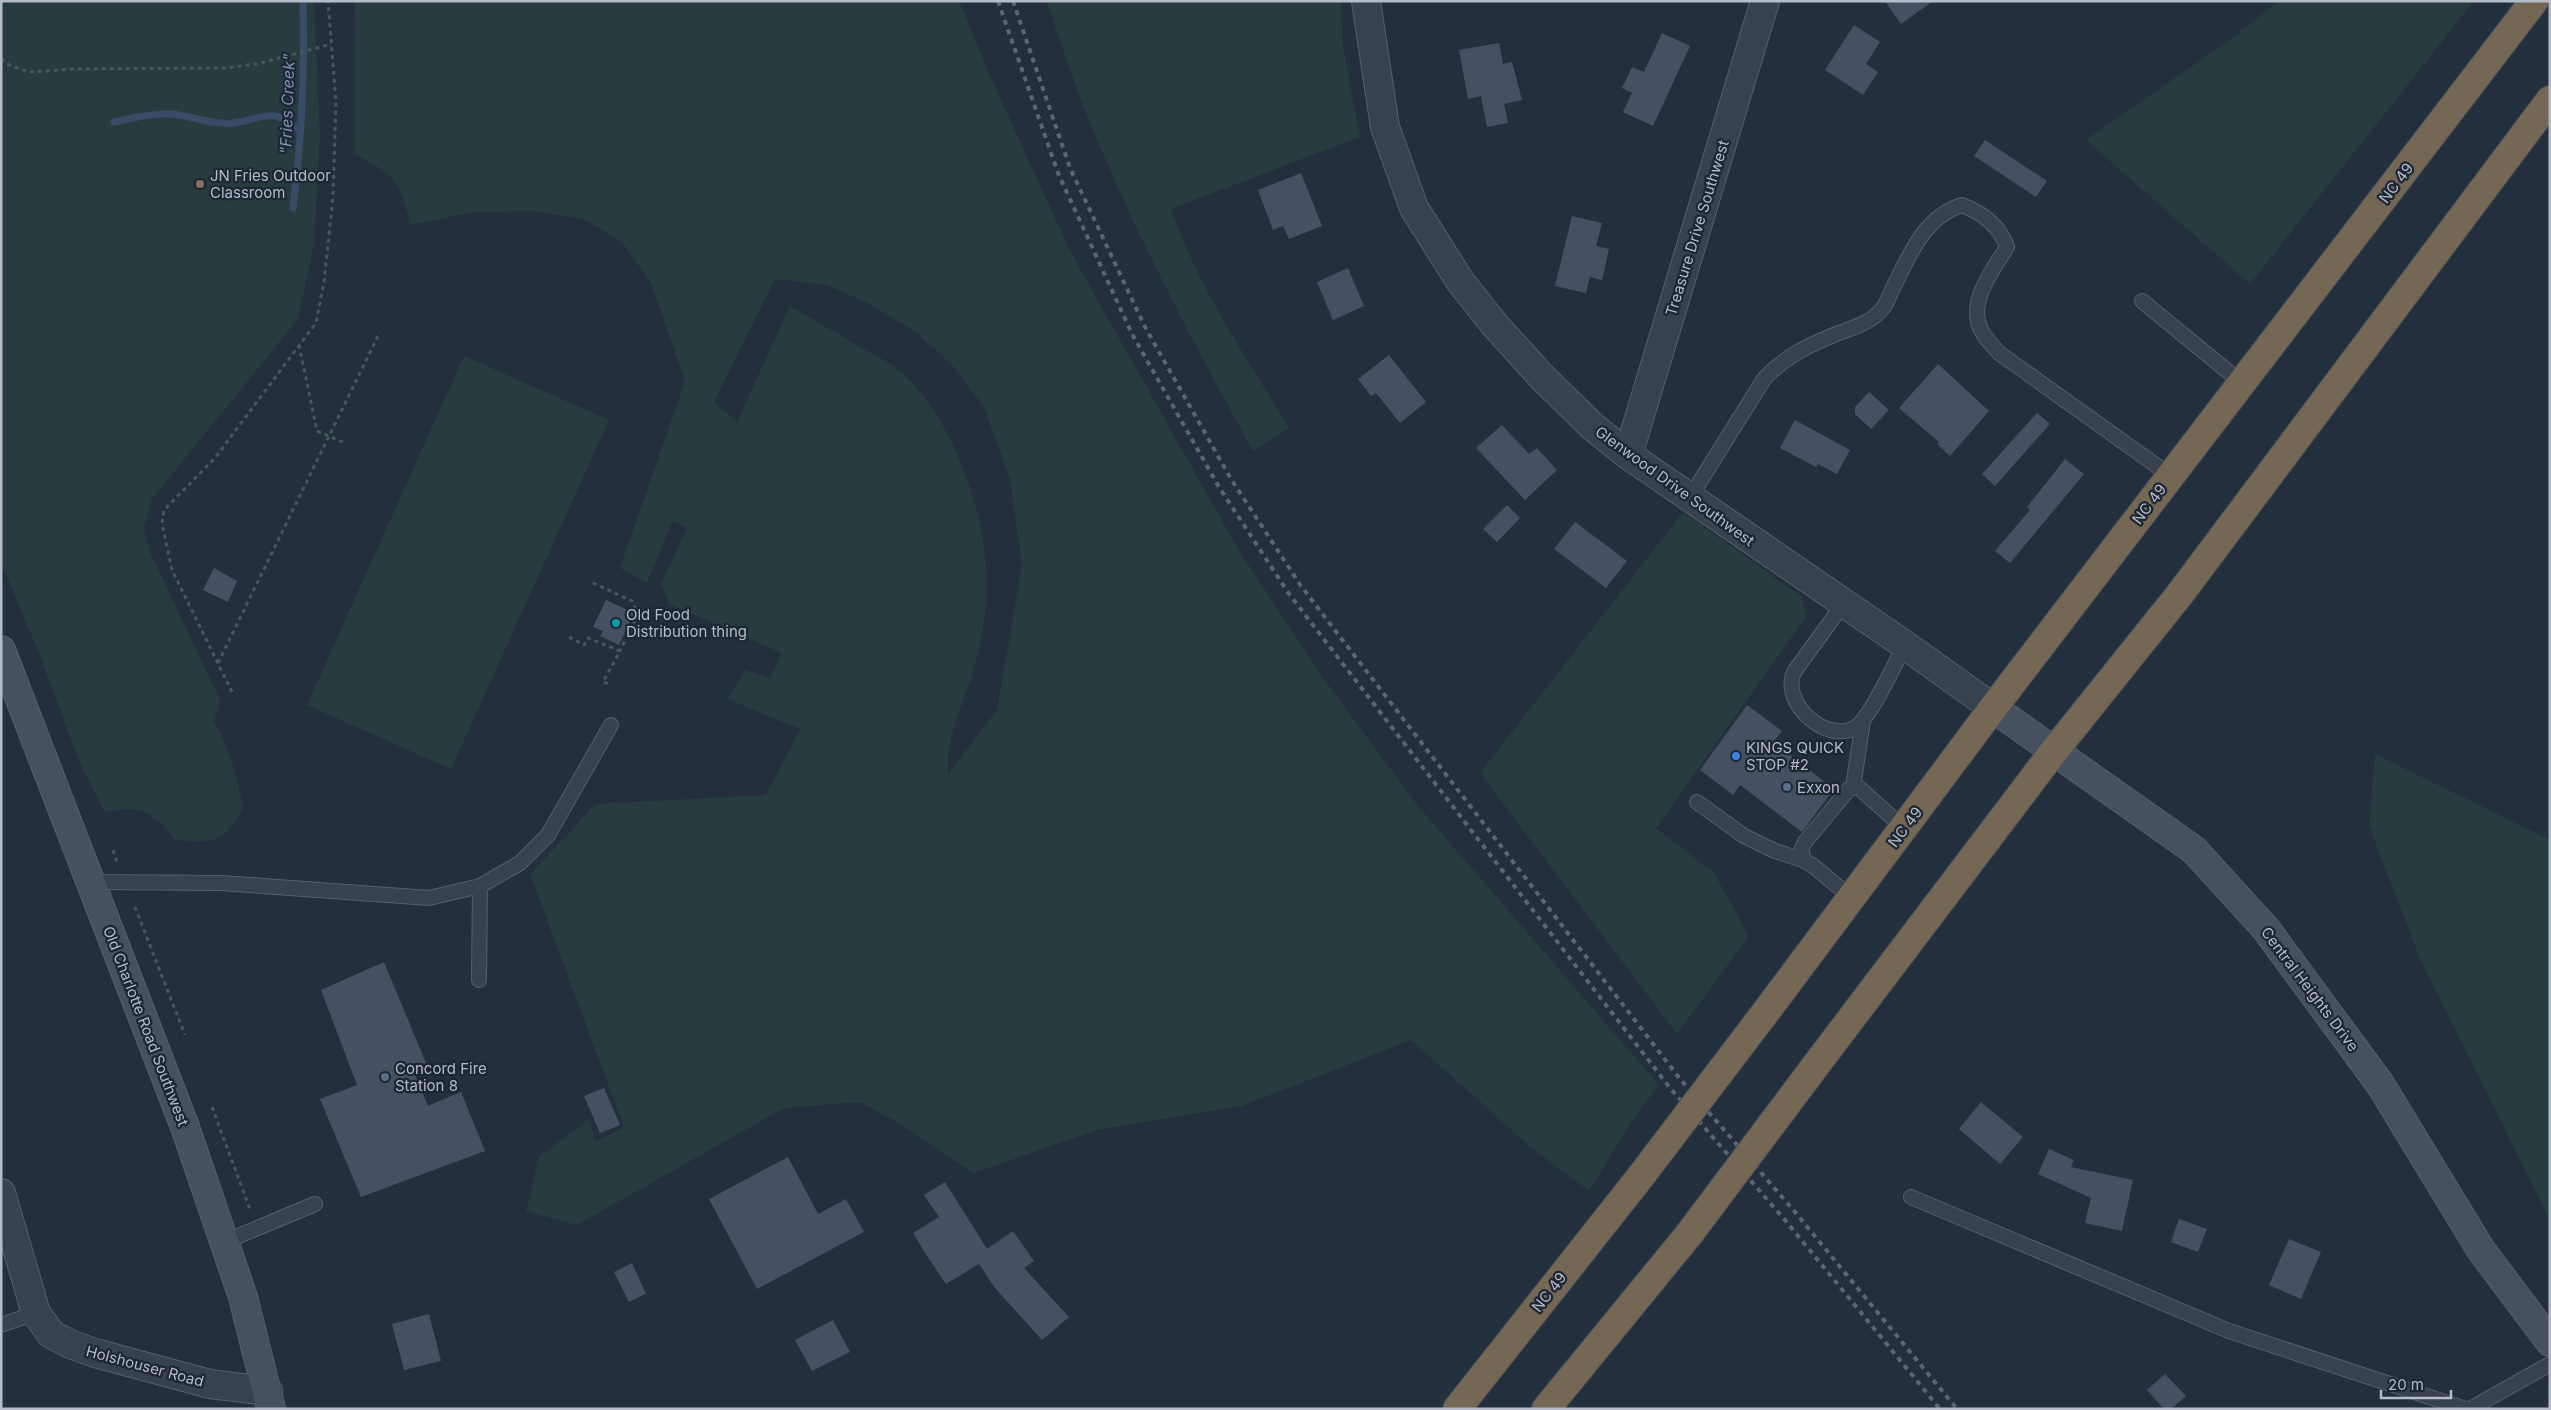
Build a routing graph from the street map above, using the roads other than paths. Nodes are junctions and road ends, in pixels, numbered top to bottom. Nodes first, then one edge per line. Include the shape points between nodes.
1 (1366, 1) edge
2 (1765, 1) edge
3 (2534, 1) edge
4 (2550, 100) edge
5 (2142, 301) dead end
6 (2242, 383) junction
7 (1628, 455) junction
8 (2171, 476) junction
9 (1689, 499) junction
10 (1844, 603) junction
11 (1906, 645) junction
12 (1, 650) edge
13 (1993, 708) junction
14 (1863, 721) junction
15 (611, 725) dead end
16 (2054, 752) junction
17 (1853, 787) junction
18 (1697, 802) dead end
19 (1904, 828) junction
20 (1803, 860) junction
21 (91, 882) junction
22 (480, 886) junction
23 (1852, 898) junction
24 (479, 980) dead end
25 (1, 1193) edge
26 (1911, 1197) dead end
27 (315, 1204) dead end
28 (224, 1242) junction
29 (36, 1313) junction
30 (1, 1325) edge
31 (2550, 1342) edge
32 (2550, 1364) edge
33 (270, 1400) edge
34 (1457, 1409) edge
35 (1546, 1409) edge
36 (2466, 1409) edge
37 (2470, 1409) edge

1 - 7 street, Glenwood Drive Southwest via 1385,127 1414,208 1460,281 1494,324 1592,426
2 - 7 street, Treasure Drive Southwest
3 - 6 highway, NC 49 / NC 49
4 - 16 highway via 2180,594
5 - 6 lane
6 - 8 highway, NC 49 / NC 49
7 - 9 street, Glenwood Drive Southwest
8 - 9 lane via 1999,352 1983,334 1977,313 1981,290 2007,247 2003,236 1991,223 1962,205 1940,218 1920,236 1884,306 1871,320 1800,350 1771,371
8 - 13 highway, NC 49 / NC 49
9 - 10 street, Glenwood Drive Southwest
10 - 11 street, Glenwood Drive Southwest
10 - 14 lane via 1794,672 1792,697 1822,728 1832,732 1846,732
11 - 13 street, Glenwood Drive Southwest
11 - 14 lane
12 - 21 street, Old Charlotte Road Southwest
13 - 16 street, Central Heights Drive
13 - 19 highway, NC 49 / NC 49
14 - 17 lane
15 - 22 lane via 548,835 520,863
16 - 31 street, Central Heights Drive via 2194,850 2266,929 2380,1084 2481,1250
16 - 35 highway, bridge via 1690,1234
17 - 19 lane via 1858,787
17 - 20 lane via 1805,842
18 - 20 lane via 1744,836
19 - 23 highway, NC 49 / NC 49
20 - 23 lane
21 - 22 lane via 221,883 429,898
21 - 28 street, Old Charlotte Road Southwest via 185,1127
22 - 24 lane
23 - 34 highway, NC 49 / NC 49, bridge via 1641,1176
25 - 29 street, Holshouser Road
26 - 36 lane via 2229,1330
27 - 28 lane
28 - 33 street, Old Charlotte Road Southwest via 243,1297
29 - 30 lane
29 - 33 street, Holshouser Road via 51,1334 70,1344
32 - 37 lane

